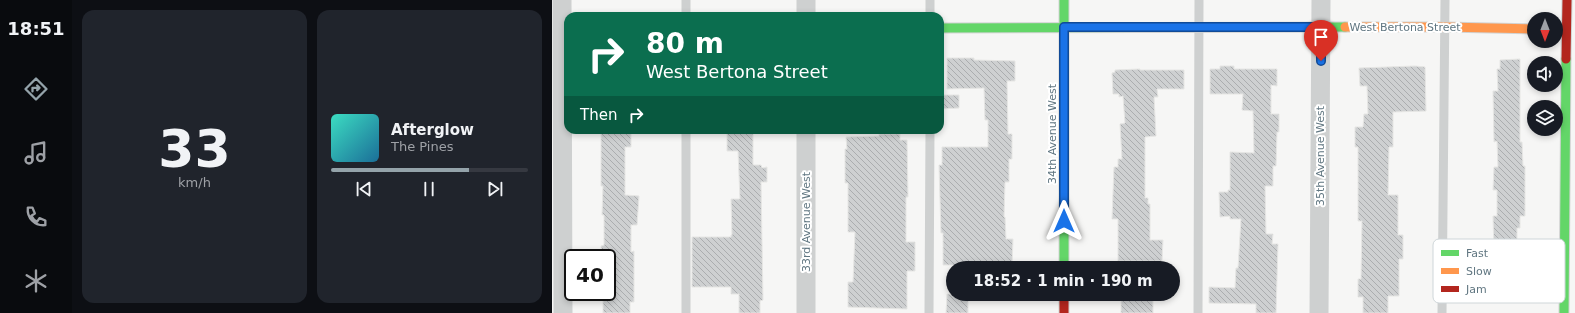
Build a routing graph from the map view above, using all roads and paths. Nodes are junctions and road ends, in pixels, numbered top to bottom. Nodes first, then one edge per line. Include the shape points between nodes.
1 (562, 0) edge
2 (686, 0) edge
3 (806, 0) edge
4 (930, 0) edge
5 (1064, 0) edge
6 (1199, 0) edge
7 (1321, 0) edge
8 (1445, 0) edge
9 (1567, 0) edge
10 (686, 12) edge
11 (806, 12) edge
12 (930, 12) edge
13 (1563, 19) edge
14 (1064, 27) junction
15 (1199, 27) junction
16 (1321, 27) junction
17 (1445, 27) junction
18 (561, 28) edge
19 (944, 28) edge
20 (1527, 29) edge
21 (1561, 48) edge
22 (686, 134) edge
23 (806, 134) edge
24 (930, 134) edge
25 (1443, 239) edge
26 (1563, 239) edge
27 (1064, 261) edge
28 (557, 277) edge
29 (1064, 301) edge
30 (1442, 303) edge
31 (1564, 303) edge
32 (563, 313) edge
33 (686, 313) edge
34 (806, 313) edge
35 (929, 313) edge
36 (1064, 313) edge
37 (1198, 313) edge
38 (1319, 313) edge
39 (1442, 313) edge
40 (1564, 313) edge

1 - 18 street
2 - 10 lane
3 - 11 street
4 - 12 lane
5 - 14 street, 34th Avenue West
6 - 15 lane
7 - 16 street, 35th Avenue West
8 - 17 lane
9 - 13 street
14 - 15 street, West Bertona Street
14 - 19 street, West Bertona Street
14 - 27 street, 34th Avenue West
15 - 16 street, West Bertona Street
15 - 37 lane
16 - 17 street, West Bertona Street
16 - 38 street, 35th Avenue West
17 - 20 street, West Bertona Street
17 - 25 lane
18 - 28 street
21 - 26 street
22 - 33 lane
23 - 34 street, 33rd Avenue West
24 - 35 lane
28 - 32 street
29 - 36 street
30 - 39 lane
31 - 40 street

